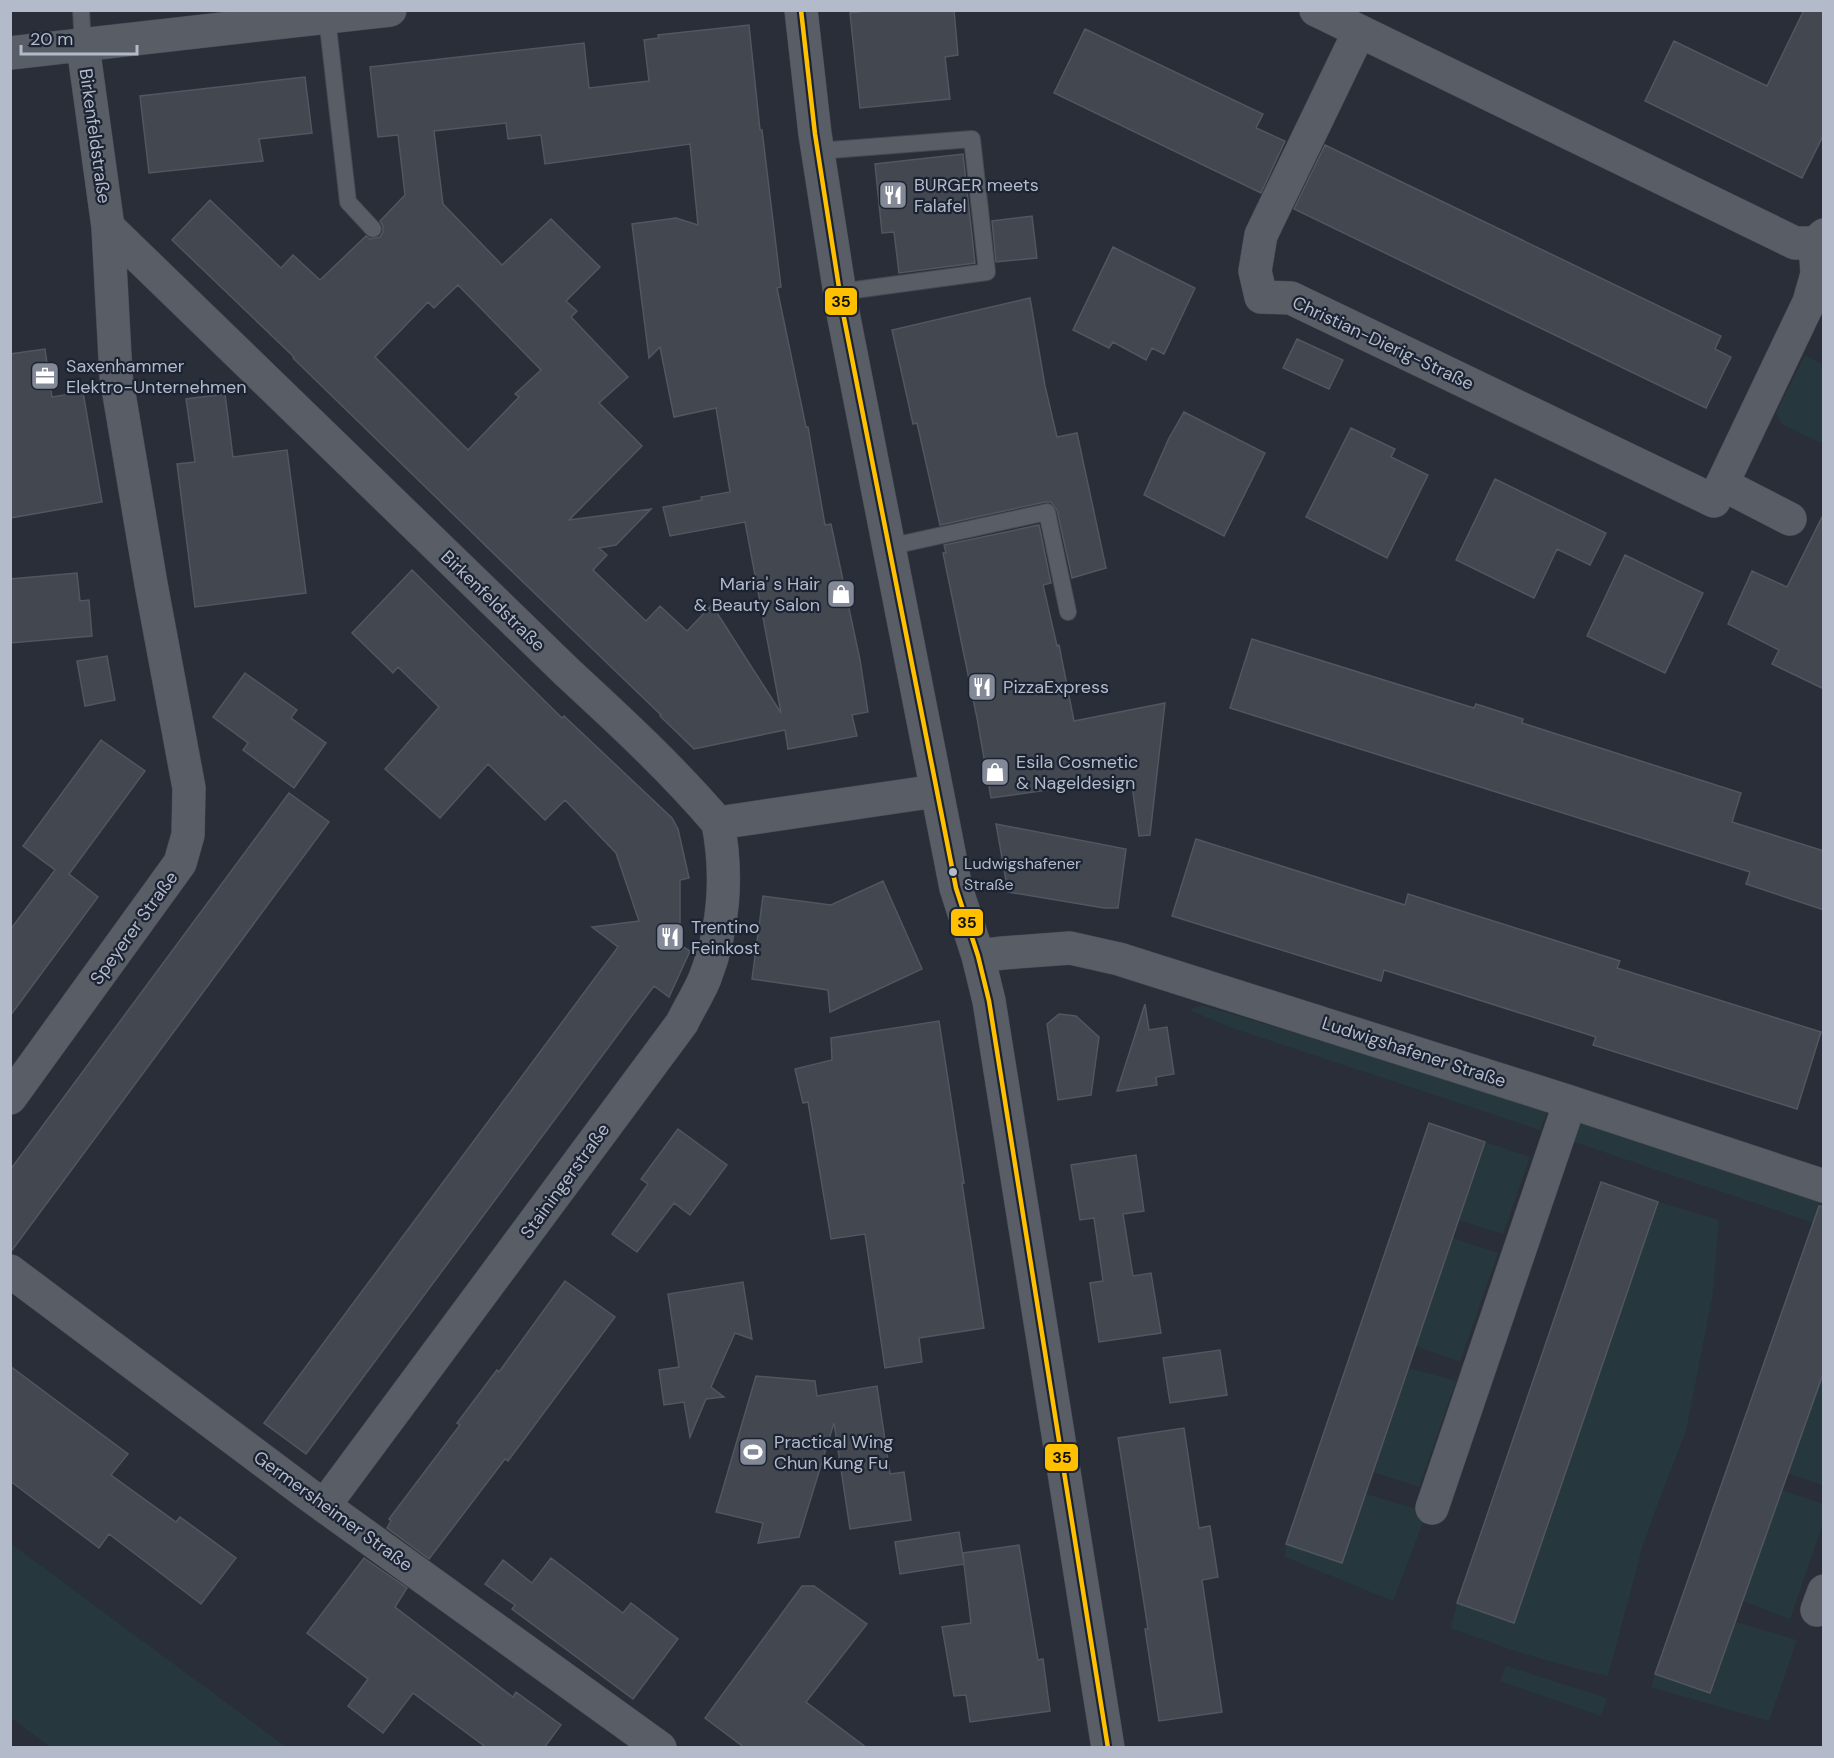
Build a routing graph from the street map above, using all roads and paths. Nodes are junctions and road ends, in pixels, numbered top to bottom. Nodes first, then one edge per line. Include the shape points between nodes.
1 (81, 10) edge
2 (390, 10) edge
3 (801, 10) edge
4 (1316, 10) edge
5 (327, 18) junction
6 (1359, 32) junction
7 (83, 46) junction
8 (10, 53) edge
9 (818, 151) junction
10 (108, 227) junction
11 (373, 229) dead end
12 (1819, 239) edge
13 (840, 292) junction
14 (1722, 484) junction
15 (1790, 519) dead end
16 (888, 547) junction
17 (1068, 612) dead end
18 (159, 628) joint
19 (936, 791) junction
20 (718, 823) junction
21 (978, 956) junction
22 (10, 1098) edge
23 (1570, 1102) junction
24 (1824, 1186) edge
25 (10, 1271) edge
26 (324, 1506) junction
27 (1432, 1508) dead end
28 (660, 1748) edge
29 (1108, 1748) edge

1 - 7 lane
2 - 5 street
3 - 9 street
4 - 6 street
5 - 7 street
5 - 11 lane via 348,202
6 - 12 street via 1795,243
6 - 14 street, Christian-Dierig-Straße via 1261,235 1256,271 1261,297 1291,298 1714,501
7 - 8 street
7 - 10 street, Birkenfeldstraße
9 - 13 street
9 - 13 lane via 972,139 987,272
10 - 18 street, Birkenfeldstraße via 116,376
10 - 20 street, Birkenfeldstraße via 629,729
12 - 14 street via 1817,274 1809,302
13 - 16 street
14 - 15 street
16 - 17 lane via 1047,512
16 - 19 street
18 - 22 street, Speyerer Straße via 189,788 188,835 180,864
19 - 20 street
19 - 21 street via 956,888
20 - 26 street, Stainingerstraße via 723,848 723,901 705,978 682,1023
21 - 23 street, Ludwigshafener Straße via 1070,948 1119,958
21 - 29 street via 989,1001
23 - 24 street, Ludwigshafener Straße
23 - 27 street
25 - 26 street, Germersheimer Straße
26 - 28 street, Germersheimer Straße

